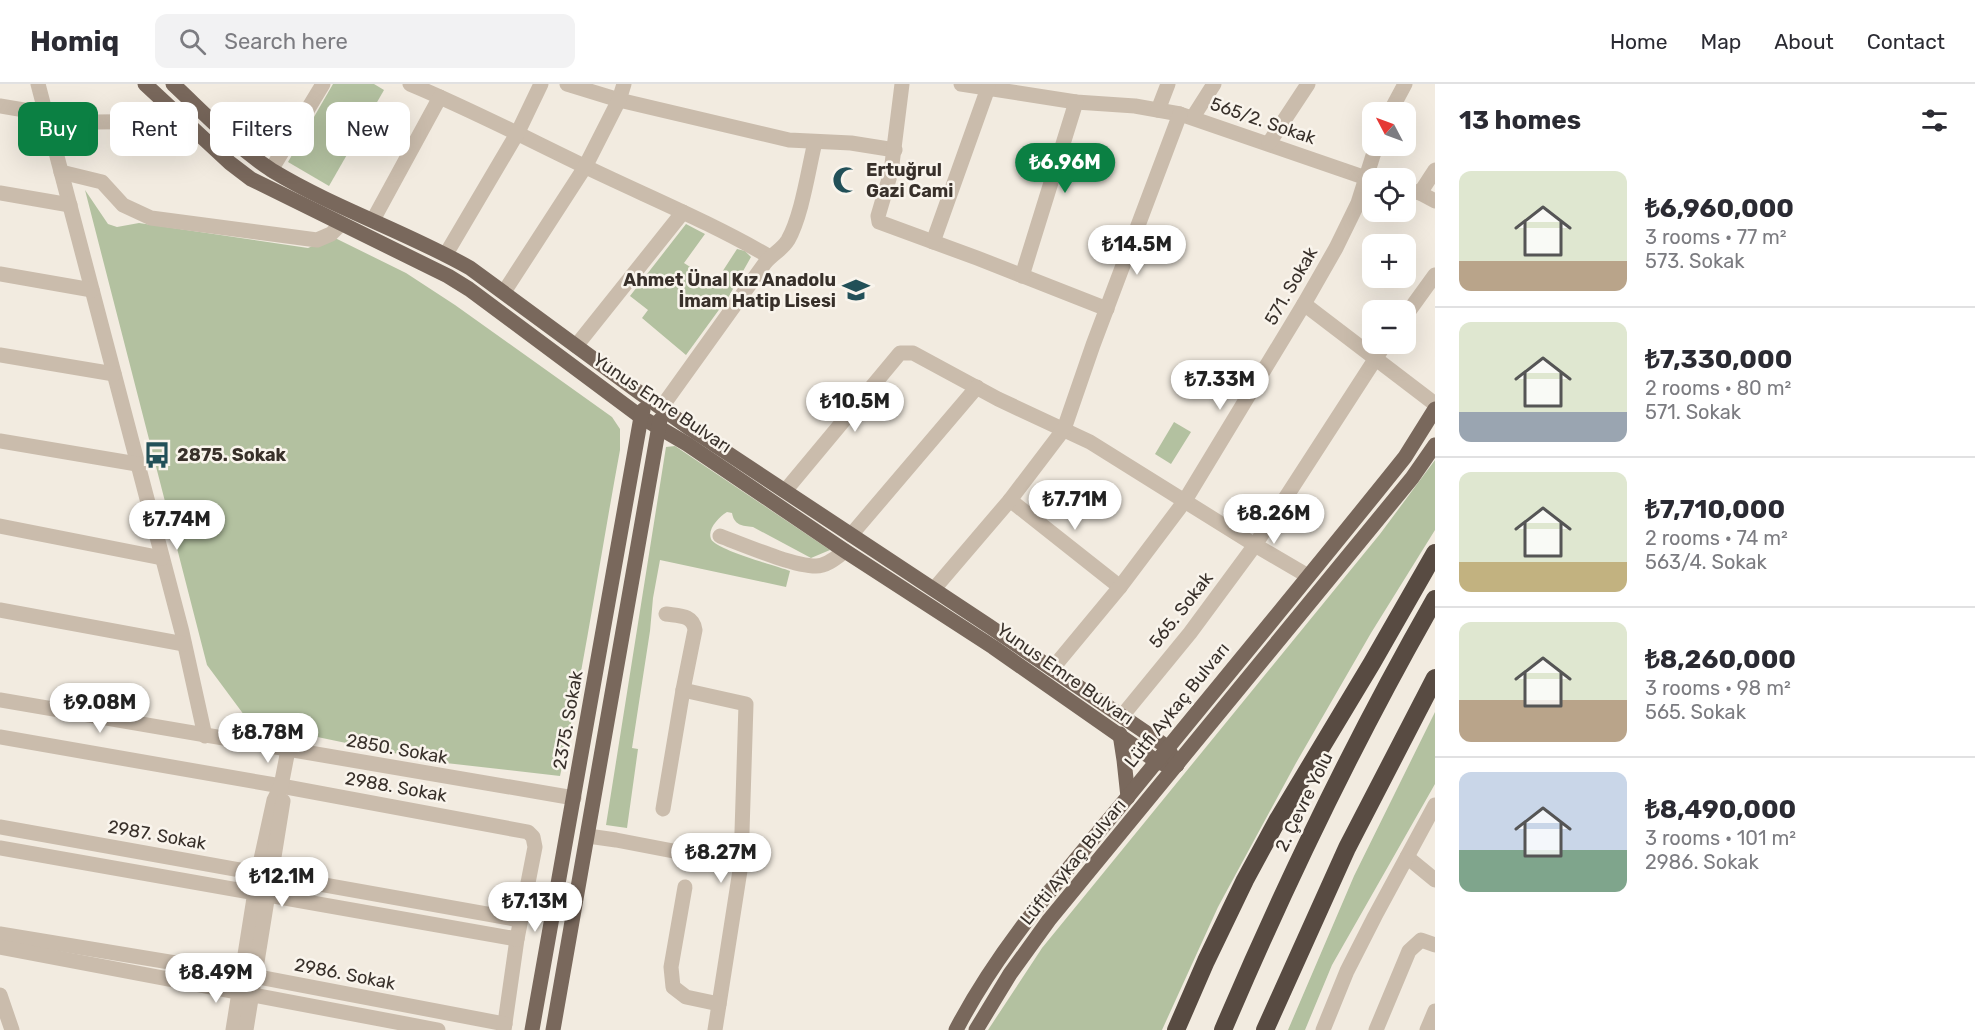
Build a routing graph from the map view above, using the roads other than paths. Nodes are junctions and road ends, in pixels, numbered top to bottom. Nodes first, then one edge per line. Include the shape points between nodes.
1 (38, 84) edge
2 (145, 84) edge
3 (323, 84) edge
4 (410, 84) edge
5 (541, 84) edge
6 (567, 84) edge
7 (624, 84) edge
8 (902, 84) edge
9 (961, 84) edge
10 (1168, 84) edge
11 (1215, 84) edge
12 (1308, 84) edge
13 (1405, 84) edge
14 (176, 85) edge
15 (988, 88) junction
16 (440, 97) junction
17 (619, 100) junction
18 (43, 102) edge
19 (163, 102) edge
20 (1076, 102) junction
21 (1395, 102) edge
22 (0, 106) edge
23 (18, 110) edge
24 (1158, 110) junction
25 (1186, 115) junction
26 (518, 132) junction
27 (198, 135) edge
28 (815, 142) junction
29 (1269, 143) junction
30 (895, 150) junction
31 (57, 156) edge
32 (585, 167) junction
33 (272, 170) junction
34 (1435, 170) edge
35 (61, 172) junction
36 (1362, 176) edge
37 (1416, 188) edge
38 (1416, 192) edge
39 (0, 193) edge
40 (1362, 195) edge
41 (1435, 201) edge
42 (70, 205) junction
43 (683, 212) junction
44 (373, 220) junction
45 (341, 224) junction
46 (933, 242) junction
47 (446, 254) junction
48 (770, 257) junction
49 (0, 274) edge
50 (1435, 275) edge
51 (1022, 276) junction
52 (92, 290) junction
53 (504, 292) junction
54 (1416, 301) edge
55 (1304, 304) junction
56 (1107, 309) junction
57 (576, 346) junction
58 (1378, 354) edge
59 (0, 355) edge
60 (1375, 358) junction
61 (114, 374) junction
62 (977, 387) junction
63 (655, 404) junction
64 (1435, 404) edge
65 (1435, 409) edge
66 (641, 417) junction
67 (658, 427) junction
68 (1064, 429) junction
69 (0, 441) edge
70 (1435, 444) edge
71 (137, 464) junction
72 (785, 491) junction
73 (1010, 500) junction
74 (1184, 502) junction
75 (0, 526) edge
76 (851, 535) junction
77 (720, 536) dead end
78 (1255, 545) junction
79 (845, 551) junction
80 (1435, 553) edge
81 (162, 558) junction
82 (1308, 576) junction
83 (1120, 587) junction
84 (934, 589) junction
85 (1435, 598) edge
86 (0, 610) edge
87 (666, 614) dead end
88 (997, 641) junction
89 (184, 644) junction
90 (1048, 675) junction
91 (1435, 678) edge
92 (683, 690) junction
93 (0, 700) edge
94 (1122, 716) junction
95 (1120, 734) junction
96 (205, 736) junction
97 (0, 737) edge
98 (1167, 747) junction
99 (288, 750) junction
100 (1156, 761) junction
101 (1177, 765) junction
102 (281, 786) junction
103 (1128, 797) junction
104 (574, 798) junction
105 (593, 801) junction
106 (1435, 805) edge
107 (663, 809) dead end
108 (0, 827) edge
109 (588, 836) junction
110 (0, 848) edge
111 (1407, 857) junction
112 (741, 864) junction
113 (265, 874) junction
114 (1435, 880) edge
115 (685, 887) dead end
116 (261, 893) junction
117 (520, 920) junction
118 (0, 934) edge
119 (517, 939) junction
120 (1435, 945) edge
121 (0, 947) edge
122 (247, 975) junction
123 (244, 992) junction
124 (0, 994) edge
125 (719, 1004) junction
126 (1435, 1011) edge
127 (505, 1027) edge
128 (12, 1030) edge
129 (233, 1030) edge
130 (246, 1030) edge
131 (438, 1030) edge
132 (532, 1030) edge
133 (553, 1030) edge
134 (715, 1030) edge
135 (956, 1030) edge
136 (976, 1030) edge
137 (1176, 1030) edge
138 (1223, 1030) edge
139 (1265, 1030) edge
140 (1323, 1030) edge
141 (1376, 1030) edge
142 (1427, 1030) edge

1 - 18 street
2 - 19 main road, Yunus Emre Bulvarı
3 - 33 street
4 - 16 street
5 - 26 street
6 - 17 street
7 - 17 street
8 - 30 street
9 - 15 street, 565/2. Sokak
10 - 24 street
11 - 25 street
12 - 29 street
13 - 21 street
14 - 33 main road, Yunus Emre Bulvarı via 238,145
15 - 20 street, 565/2. Sokak
15 - 46 street
16 - 26 street
16 - 44 street
17 - 28 street via 789,140
17 - 32 street
20 - 24 street, 565/2. Sokak
20 - 51 street
22 - 23 street
24 - 25 street, 565/2. Sokak
25 - 29 street, 565/2. Sokak
25 - 56 street
26 - 32 street
26 - 47 street
27 - 45 main road, Yunus Emre Bulvarı via 251,179
28 - 30 street
28 - 48 street via 788,240
29 - 36 street, 565/2. Sokak
30 - 46 street via 879,222
31 - 35 street
32 - 43 street
32 - 53 street
33 - 44 main road, Yunus Emre Bulvarı
34 - 37 street
35 - 42 street
35 - 45 street via 102,182 123,205 151,218 317,240
38 - 41 street
39 - 42 street
40 - 55 street, 571. Sokak
42 - 52 street
43 - 48 street
43 - 57 street
44 - 47 main road, Yunus Emre Bulvarı
45 - 66 main road, Yunus Emre Bulvarı via 469,289
46 - 51 street
47 - 53 main road, Yunus Emre Bulvarı
48 - 63 street
49 - 52 street
50 - 54 street
51 - 56 street
52 - 61 street
53 - 57 main road, Yunus Emre Bulvarı
55 - 60 street
55 - 74 street, 571. Sokak
56 - 68 street
57 - 63 main road, Yunus Emre Bulvarı
58 - 60 street, 565. Sokak
59 - 61 street
60 - 64 street
60 - 78 street, 565. Sokak
61 - 71 street
62 - 68 street
62 - 72 street via 914,353 900,353
62 - 76 street
63 - 66 main road, 2375. Sokak
63 - 67 main road
63 - 72 main road, Yunus Emre Bulvarı
65 - 82 main road, Lütfi Aykaç Bulvarı via 1405,457
66 - 67 main road, Yunus Emre Bulvarı
66 - 104 main road, 2375. Sokak
67 - 79 main road, Yunus Emre Bulvarı
67 - 105 main road
68 - 73 street
68 - 74 street
69 - 71 street
70 - 101 main road, Lüfti Aykaç Bulvarı via 1412,478
71 - 81 street
72 - 76 main road, Yunus Emre Bulvarı
73 - 83 street
73 - 84 street
74 - 78 street
74 - 83 street, 571. Sokak
75 - 81 street
76 - 84 main road, Yunus Emre Bulvarı
77 - 79 street via 816,566 829,563
78 - 82 street
78 - 94 street, 565. Sokak
79 - 88 main road, Yunus Emre Bulvarı
80 - 137 highway via 1277,821 1245,880
81 - 89 street
82 - 98 main road, Lütfi Aykaç Bulvarı
83 - 90 street, 571. Sokak
84 - 88 main road, Yunus Emre Bulvarı
85 - 138 highway, 2. Çevre Yolu via 1335,784
86 - 89 street
87 - 92 street via 684,616 694,623 696,630
88 - 90 main road, Yunus Emre Bulvarı
89 - 96 street
90 - 94 main road, Yunus Emre Bulvarı
90 - 95 main road, Yunus Emre Bulvarı
91 - 139 highway via 1347,848
92 - 107 street
92 - 112 street via 746,704
93 - 96 street, 2850. Sokak
94 - 98 main road, Yunus Emre Bulvarı
95 - 100 main road, Yunus Emre Bulvarı
95 - 103 main road
96 - 99 street, 2850. Sokak
97 - 102 street, 2988. Sokak
98 - 100 main road, Lütfi Aykaç Bulvarı
98 - 101 main road
99 - 102 street
99 - 104 street, 2850. Sokak
100 - 101 main road
100 - 103 main road, Lütfi Aykaç Bulvarı
101 - 136 main road, Lüfti Aykaç Bulvarı via 1043,928
102 - 113 street via 274,800
102 - 117 street, 2988. Sokak via 528,832 535,847
103 - 135 main road, Lütfi Aykaç Bulvarı via 1007,947
104 - 105 main road
104 - 132 main road, 2375. Sokak
105 - 109 main road
106 - 111 street
108 - 113 street, 2987. Sokak
109 - 112 street
109 - 133 main road
110 - 116 street
111 - 114 street
111 - 140 street via 1352,962
112 - 125 street
113 - 116 street
113 - 117 street, 2987. Sokak
115 - 125 street via 671,967 673,987 686,997
116 - 119 street
116 - 122 street
117 - 119 street
118 - 122 street, 2986. Sokak
119 - 127 street
120 - 141 street via 1421,940 1408,951
121 - 123 street, 2986. Sokak
122 - 123 street
122 - 127 street, 2986. Sokak
123 - 129 street
123 - 130 street
123 - 131 street, 2986. Sokak
124 - 128 street
125 - 134 street
126 - 142 street

